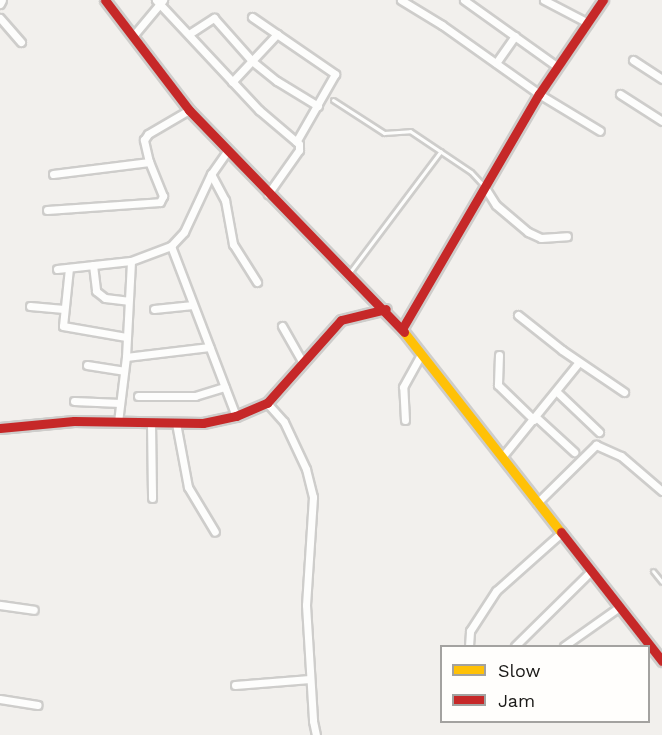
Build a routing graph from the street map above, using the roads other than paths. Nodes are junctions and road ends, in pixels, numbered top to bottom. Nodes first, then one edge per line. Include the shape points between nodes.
1 (105, 0) edge
2 (401, 0) edge
3 (464, 0) edge
4 (544, 0) edge
5 (603, 0) edge
6 (160, 1) edge
7 (252, 17) dead end
8 (0, 18) edge
9 (588, 23) junction
10 (189, 34) junction
11 (277, 34) junction
12 (133, 36) junction
13 (515, 36) junction
14 (21, 42) dead end
15 (633, 60) dead end
16 (252, 61) junction
17 (496, 63) junction
18 (558, 67) junction
19 (662, 79) edge
20 (232, 82) junction
21 (539, 94) junction
22 (620, 94) dead end
23 (333, 100) dead end
24 (318, 106) junction
25 (189, 110) junction
26 (662, 122) edge
27 (600, 131) dead end
28 (296, 142) junction
29 (228, 150) junction
30 (441, 151) junction
31 (149, 162) junction
32 (53, 174) dead end
33 (211, 174) junction
34 (484, 186) junction
35 (268, 194) junction
36 (47, 210) dead end
37 (567, 236) dead end
38 (171, 246) junction
39 (131, 261) junction
40 (93, 265) junction
41 (69, 268) junction
42 (57, 269) dead end
43 (350, 273) junction
44 (257, 282) dead end
45 (128, 301) junction
46 (193, 305) junction
47 (30, 306) dead end
48 (64, 309) junction
49 (154, 309) dead end
50 (386, 309) junction
51 (518, 315) dead end
52 (282, 326) dead end
53 (402, 328) junction
54 (126, 337) junction
55 (209, 347) junction
56 (421, 354) junction
57 (500, 355) dead end
58 (126, 357) junction
59 (579, 362) junction
60 (303, 363) junction
61 (87, 365) dead end
62 (124, 371) junction
63 (225, 387) junction
64 (556, 392) junction
65 (624, 392) dead end
66 (138, 396) dead end
67 (74, 400) dead end
68 (267, 403) junction
69 (120, 404) junction
70 (236, 416) junction
71 (535, 418) junction
72 (405, 420) dead end
73 (118, 422) junction
74 (151, 423) junction
75 (176, 423) junction
76 (0, 429) edge
77 (599, 432) dead end
78 (574, 452) dead end
79 (502, 457) junction
80 (662, 491) edge
81 (152, 498) dead end
82 (537, 503) junction
83 (215, 532) dead end
84 (561, 533) junction
85 (591, 571) junction
86 (653, 571) dead end
87 (662, 582) edge
88 (0, 605) edge
89 (619, 607) junction
90 (34, 610) dead end
91 (469, 645) edge
92 (515, 645) edge
93 (565, 645) edge
94 (661, 658) edge
95 (310, 679) junction
96 (235, 685) dead end
97 (0, 699) edge
98 (38, 705) dead end
99 (316, 735) edge

1 - 12 main road
2 - 17 street
3 - 13 street
4 - 9 street
5 - 9 main road
6 - 10 street
6 - 12 street
7 - 11 street
8 - 14 street
9 - 18 main road
10 - 16 street via 214,18
10 - 20 street
11 - 16 street
11 - 24 street via 335,74
12 - 25 main road
13 - 17 street
13 - 18 street
15 - 19 street
16 - 20 street
16 - 24 street
17 - 21 street
18 - 21 main road
20 - 28 street via 258,111
21 - 27 street
21 - 34 main road
22 - 26 street
23 - 30 lane via 384,133 407,130
24 - 28 street
25 - 29 main road
25 - 31 street via 148,134 144,142
28 - 35 street via 299,150
29 - 33 street
29 - 35 main road
30 - 34 lane
30 - 43 lane
31 - 32 street
31 - 36 street via 163,196 158,203
33 - 38 street via 184,232
33 - 44 street via 225,200 233,244
34 - 37 street via 496,205 528,232 541,238
34 - 53 main road
35 - 43 main road
38 - 39 street
38 - 46 street
39 - 40 street
39 - 45 street
40 - 41 street
40 - 45 street via 96,291 105,298
41 - 42 street
41 - 48 street
43 - 50 main road
45 - 54 street
46 - 49 street
46 - 55 street
47 - 48 street
48 - 54 street via 65,328
50 - 53 main road
50 - 60 main road via 341,320
51 - 59 street
52 - 60 street
53 - 56 main road
54 - 58 street
55 - 58 street
55 - 63 street
56 - 72 street via 403,387
56 - 79 main road
57 - 71 street via 498,385
58 - 62 street
59 - 64 street
59 - 65 street
60 - 68 main road
61 - 62 street
62 - 69 street
63 - 66 street via 195,396
63 - 70 street
64 - 71 street
64 - 77 street
67 - 69 street
68 - 70 main road
68 - 95 street via 284,422 306,469 313,497 306,605
69 - 73 street
70 - 75 main road via 203,423
71 - 78 street
71 - 79 street
73 - 74 main road
73 - 76 main road via 74,421
74 - 75 main road
74 - 81 street
75 - 83 street via 188,487
79 - 82 main road
80 - 82 street via 621,456 596,445
82 - 84 main road
84 - 85 main road
84 - 91 street via 496,591 470,631
85 - 89 main road
85 - 92 street
86 - 87 lane
88 - 90 street
89 - 93 street
89 - 94 main road
95 - 96 street
95 - 99 street
97 - 98 street

